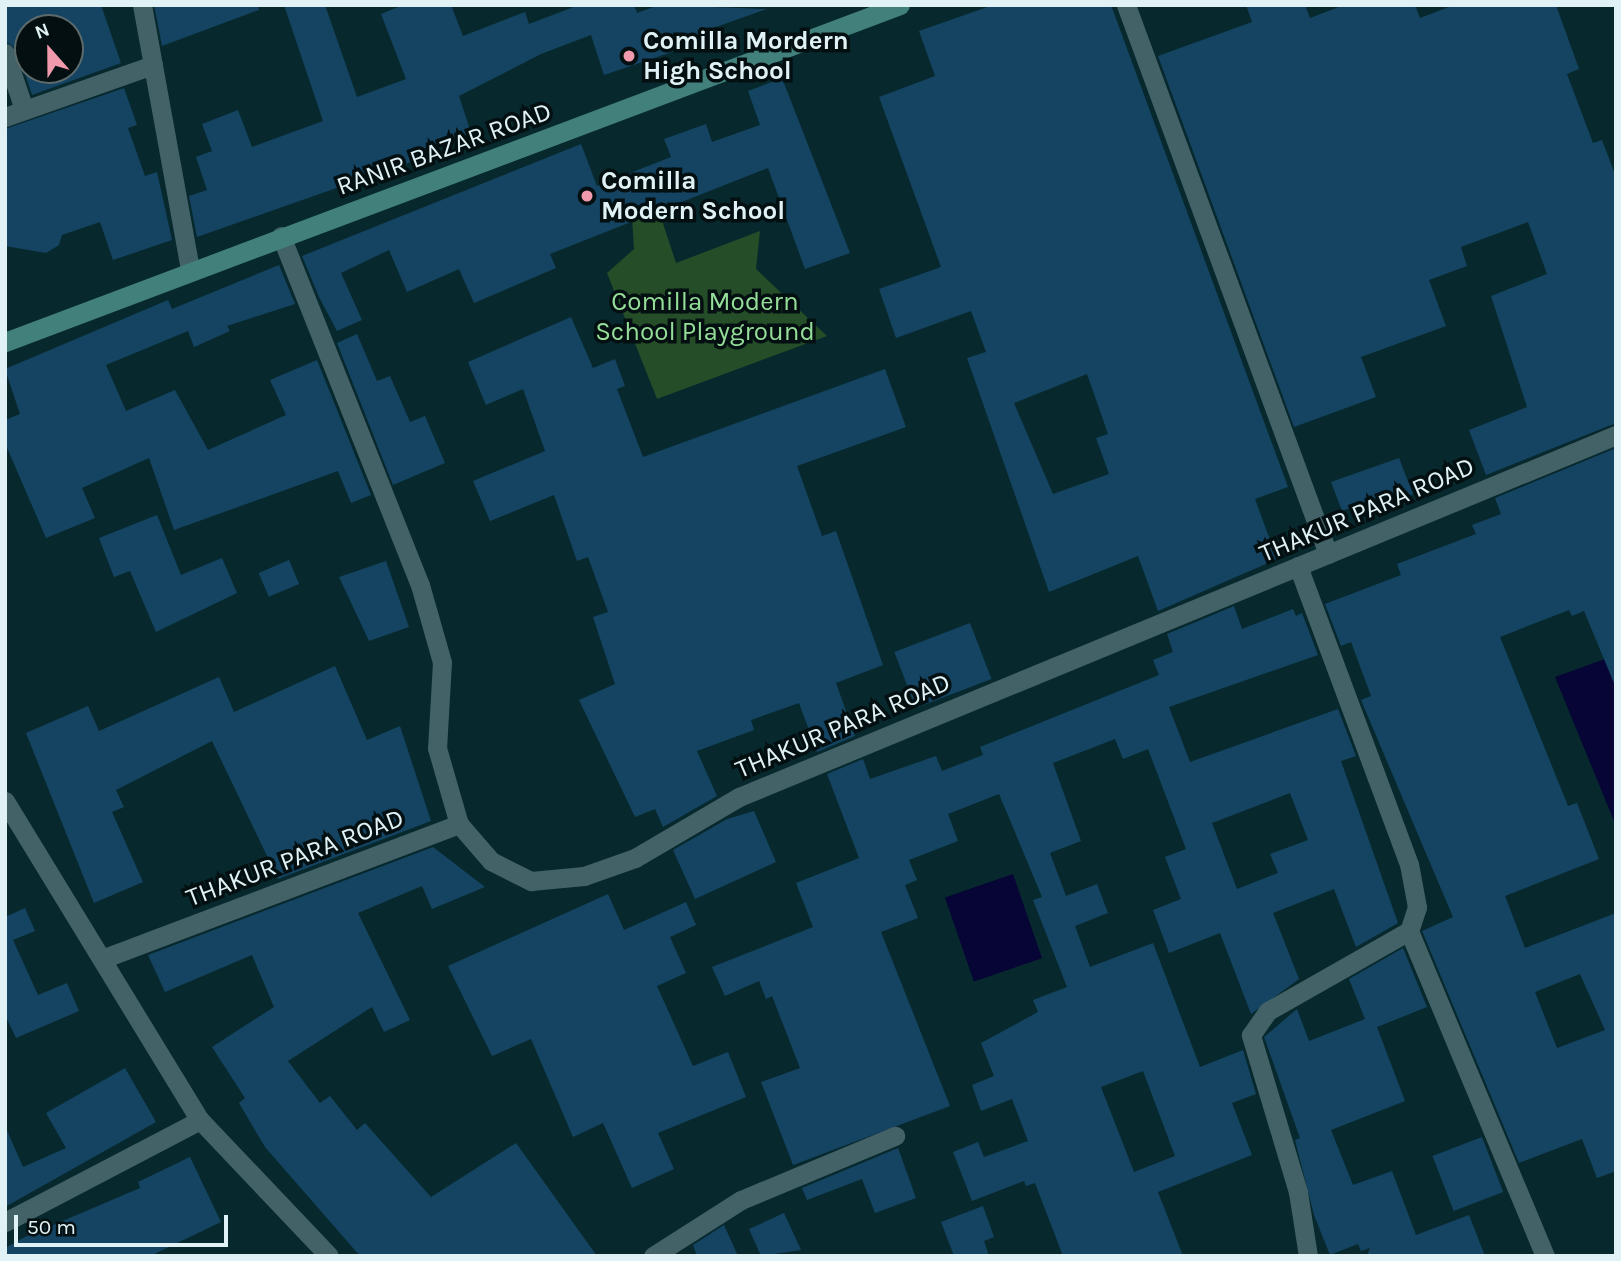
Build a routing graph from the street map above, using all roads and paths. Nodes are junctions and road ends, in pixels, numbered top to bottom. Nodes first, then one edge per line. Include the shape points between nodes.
1 (142, 5) edge
2 (900, 5) edge
3 (1126, 5) edge
4 (5, 53) edge
5 (153, 65) junction
6 (24, 109) junction
7 (5, 117) edge
8 (281, 236) junction
9 (190, 269) junction
10 (5, 342) edge
11 (1616, 435) edge
12 (1328, 554) junction
13 (1298, 566) junction
14 (5, 801) edge
15 (459, 824) junction
16 (1409, 931) junction
17 (102, 959) junction
18 (200, 1120) junction
19 (895, 1136) dead end
20 (5, 1222) edge
21 (329, 1256) edge
22 (653, 1256) edge
23 (1308, 1256) edge
24 (1545, 1256) edge

1 - 5 street
2 - 8 main road, RANIR BAZAR ROAD
3 - 12 street
4 - 6 street
5 - 6 street
5 - 9 street
6 - 7 street
8 - 9 main road, RANIR BAZAR ROAD
8 - 15 street via 420,585 442,662 437,748
9 - 10 main road, RANIR BAZAR ROAD
11 - 12 street, THAKUR PARA ROAD
12 - 13 street, THAKUR PARA ROAD
13 - 15 street, THAKUR PARA ROAD via 739,797 635,858 584,876 531,881 491,861
13 - 16 street via 1409,864 1417,907
14 - 17 street
15 - 17 street, THAKUR PARA ROAD
16 - 23 street via 1268,1011 1251,1035 1298,1192
16 - 24 street
17 - 18 street
18 - 20 street
18 - 21 street
19 - 22 street via 741,1200

